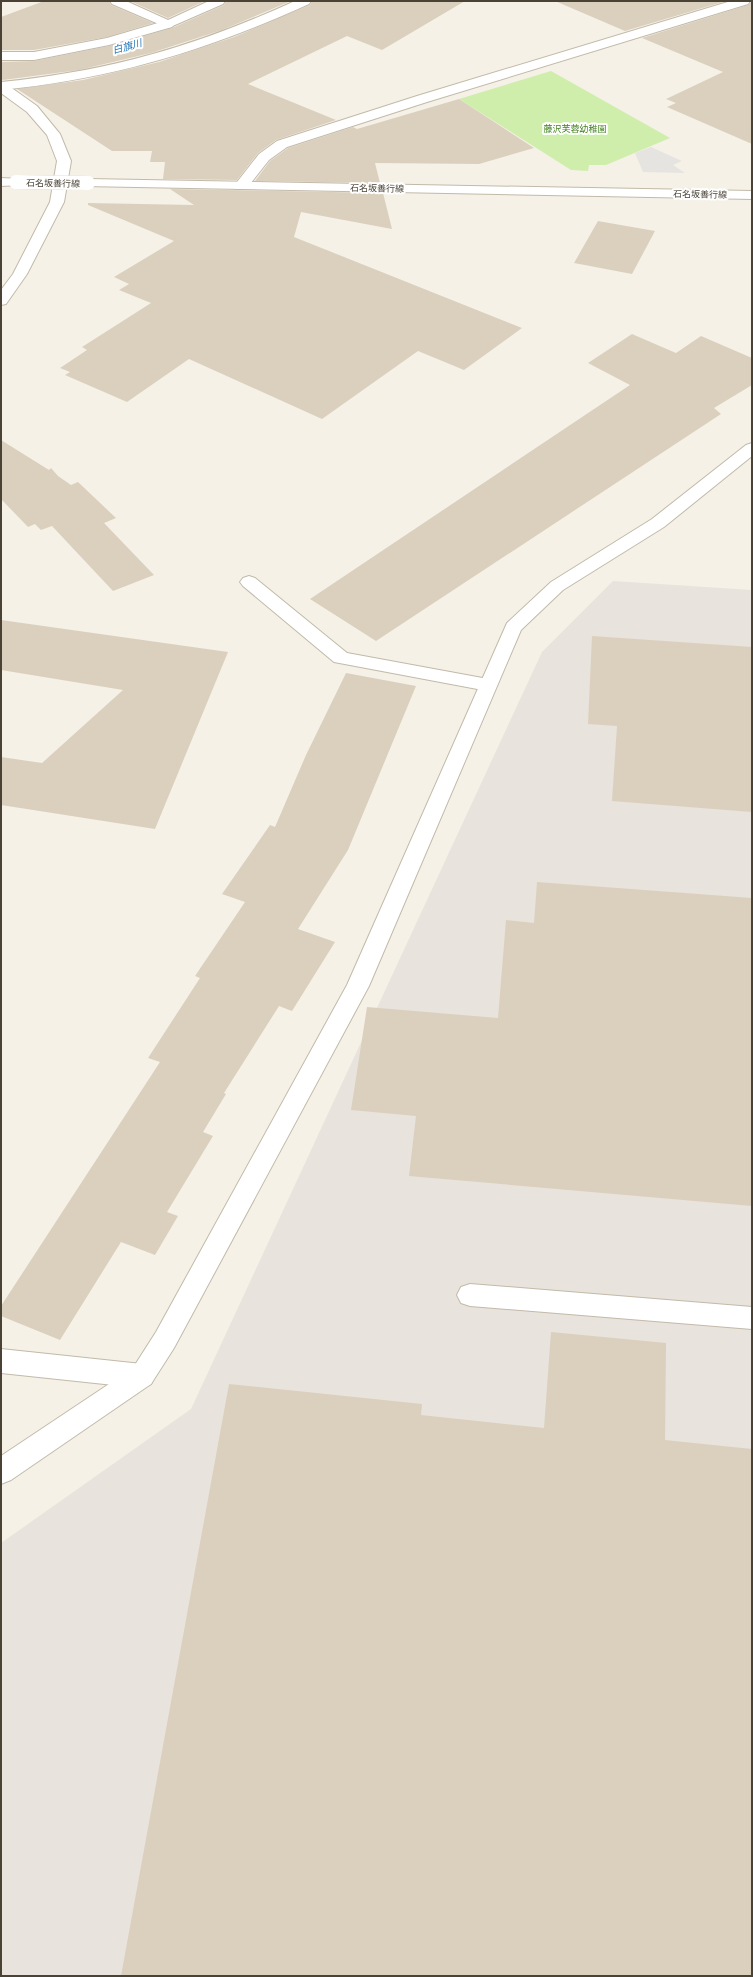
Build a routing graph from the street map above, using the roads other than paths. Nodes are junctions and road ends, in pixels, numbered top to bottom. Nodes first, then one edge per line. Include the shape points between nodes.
1 (116, 1) edge
2 (219, 1) edge
3 (305, 1) edge
4 (744, 1) edge
5 (168, 24) junction
6 (1, 56) edge
7 (2, 89) edge
8 (1, 182) edge
9 (242, 186) junction
10 (752, 195) edge
11 (1, 301) edge
12 (752, 448) edge
13 (249, 582) dead end
14 (488, 685) junction
15 (470, 1295) dead end
16 (752, 1318) edge
17 (1, 1360) edge
18 (142, 1376) junction
19 (1, 1471) edge

1 - 5 street
2 - 5 street
3 - 7 street via 262,22 171,55 116,69
4 - 9 street via 282,144 264,156
5 - 6 street via 109,41 34,56
7 - 11 street via 32,109 53,134 64,161 57,202 20,274
8 - 9 street, 石名坂善行線, bridge
9 - 10 street, 石名坂善行線
12 - 14 street via 658,523 557,586 513,627
13 - 14 street via 341,658
14 - 18 street via 358,986 165,1340
15 - 16 street
17 - 18 street
18 - 19 street

